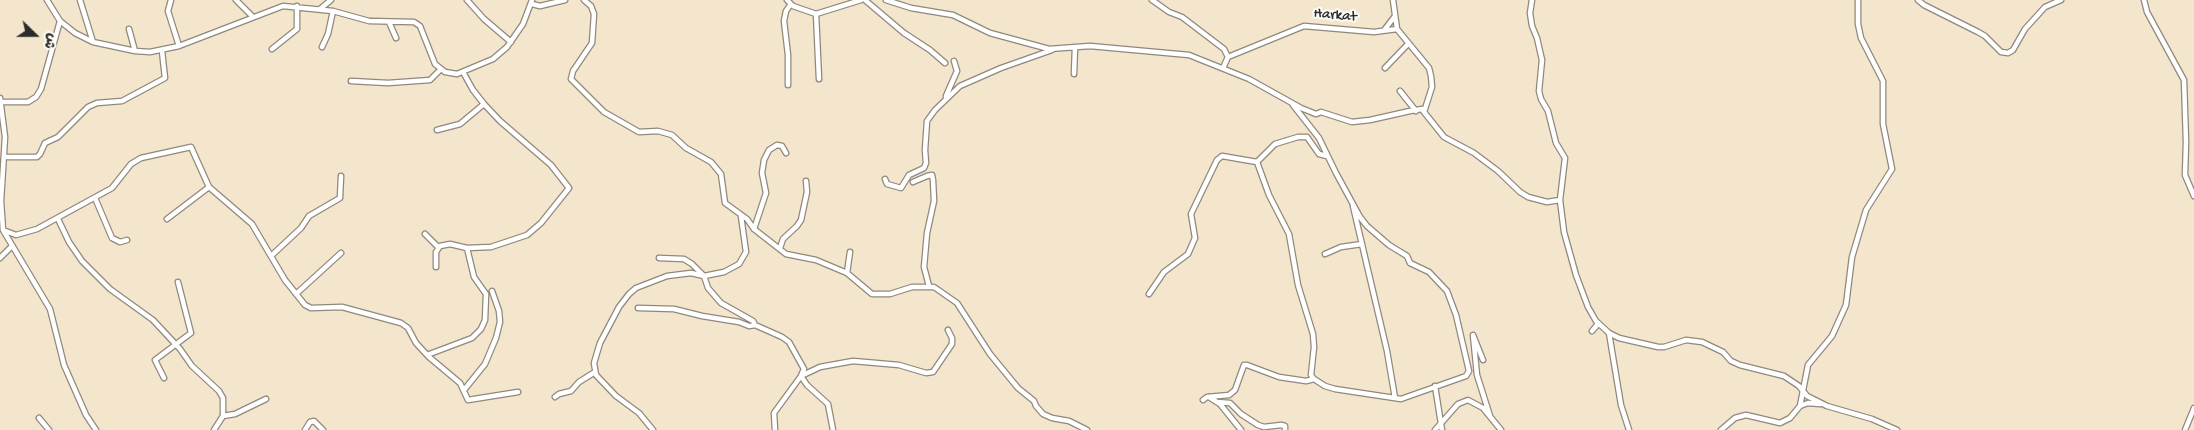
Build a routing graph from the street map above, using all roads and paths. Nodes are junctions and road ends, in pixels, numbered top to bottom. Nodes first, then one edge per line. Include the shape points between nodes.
1 (47, 0) edge
2 (80, 0) edge
3 (171, 0) edge
4 (236, 0) edge
5 (331, 0) edge
6 (467, 0) edge
7 (565, 0) edge
8 (584, 0) edge
9 (861, 0) edge
10 (865, 0) edge
11 (886, 0) edge
12 (1152, 0) edge
13 (1393, 0) edge
14 (1532, 0) edge
15 (1858, 0) edge
16 (1918, 0) edge
17 (2061, 0) edge
18 (2144, 0) edge
19 (532, 2) edge
20 (789, 2) edge
21 (297, 6) junction
22 (320, 9) junction
23 (333, 12) junction
24 (816, 14) junction
25 (1395, 16) junction
26 (253, 17) junction
27 (60, 21) junction
28 (389, 22) junction
29 (129, 29) dead end
30 (1396, 29) junction
31 (1384, 30) junction
32 (396, 38) dead end
33 (93, 42) junction
34 (512, 42) junction
35 (1408, 44) junction
36 (179, 46) junction
37 (322, 47) dead end
38 (272, 48) dead end
39 (1075, 48) junction
40 (1054, 49) junction
41 (135, 51) junction
42 (162, 51) junction
43 (1228, 57) junction
44 (954, 61) dead end
45 (945, 63) dead end
46 (1223, 68) junction
47 (1385, 68) dead end
48 (440, 70) junction
49 (463, 72) junction
50 (1074, 74) dead end
51 (819, 79) dead end
52 (351, 80) dead end
53 (788, 85) dead end
54 (1400, 91) dead end
55 (946, 99) junction
56 (0, 101) edge
57 (1291, 102) junction
58 (484, 104) junction
59 (1416, 111) junction
60 (1424, 112) junction
61 (437, 130) dead end
62 (786, 153) dead end
63 (1327, 156) junction
64 (4, 158) junction
65 (1257, 162) junction
66 (2, 165) edge
67 (341, 176) dead end
68 (885, 179) dead end
69 (806, 181) dead end
70 (913, 182) dead end
71 (209, 187) junction
72 (2194, 196) edge
73 (94, 198) junction
74 (1560, 200) junction
75 (1352, 202) junction
76 (741, 216) junction
77 (167, 218) dead end
78 (58, 219) junction
79 (754, 229) junction
80 (1, 231) edge
81 (426, 234) dead end
82 (127, 240) dead end
83 (1362, 244) junction
84 (12, 246) junction
85 (438, 247) junction
86 (467, 248) junction
87 (780, 248) junction
88 (850, 252) dead end
89 (341, 254) dead end
90 (1325, 254) dead end
91 (271, 256) junction
92 (0, 258) edge
93 (659, 258) dead end
94 (436, 267) dead end
95 (847, 273) junction
96 (704, 276) junction
97 (178, 282) dead end
98 (929, 286) junction
99 (492, 291) dead end
100 (296, 294) junction
101 (1149, 294) dead end
102 (638, 308) dead end
103 (1598, 324) junction
104 (755, 325) junction
105 (948, 330) dead end
106 (1592, 331) dead end
107 (1609, 333) junction
108 (175, 345) junction
109 (426, 355) junction
110 (1483, 360) dead end
111 (595, 372) junction
112 (801, 376) junction
113 (164, 378) dead end
114 (1314, 379) junction
115 (1435, 386) junction
116 (464, 390) junction
117 (1802, 390) junction
118 (518, 392) dead end
119 (555, 397) dead end
120 (1395, 398) junction
121 (266, 399) dead end
122 (1217, 402) junction
123 (1821, 404) junction
124 (1800, 406) junction
125 (2194, 408) edge
126 (224, 416) junction
127 (1490, 416) junction
128 (39, 418) dead end
129 (1440, 422) junction
130 (50, 430) edge
131 (96, 430) edge
132 (214, 430) edge
133 (306, 430) edge
134 (323, 430) edge
135 (653, 430) edge
136 (774, 430) edge
137 (833, 430) edge
138 (1087, 430) edge
139 (1241, 430) edge
140 (1285, 430) edge
141 (1435, 430) edge
142 (1442, 430) edge
143 (1500, 430) edge
144 (1629, 430) edge
145 (1721, 430) edge
146 (1897, 430) edge
147 (2186, 430) edge

1 - 27 street
2 - 33 street
3 - 36 street via 168,11
4 - 26 street
5 - 22 street
6 - 34 street
7 - 19 street via 540,6
8 - 76 street via 594,14 592,43 571,79 609,115 639,132 672,135 683,146 711,162 722,178 725,203
9 - 24 street
10 - 45 street
11 - 40 street via 953,15 995,34
12 - 43 street via 1169,12 1182,16 1224,49
13 - 25 street
14 - 74 street via 1532,26 1542,60 1539,91 1556,143 1565,158
15 - 117 street via 1860,38 1884,81 1883,124 1892,169 1866,210 1852,260 1846,305 1832,336 1808,365
16 - 17 street via 1978,32 2000,52 2008,53 2045,7
18 - 72 street via 2147,12 2184,80 2184,175
19 - 34 street
20 - 24 street
20 - 53 street via 784,15
21 - 22 street
21 - 26 street via 283,6
21 - 38 street via 297,29
22 - 23 street
23 - 28 street via 369,21
23 - 37 street
24 - 51 street
25 - 30 street
25 - 31 street
26 - 36 street
27 - 33 street
27 - 56 street via 41,90 28,102
28 - 32 street
28 - 48 street via 414,22 420,26 432,59
29 - 41 street
30 - 31 street, Harkat
30 - 35 street
31 - 43 street, Harkat via 1304,26
33 - 41 street
34 - 49 street via 493,59
35 - 47 street
35 - 60 street via 1429,68 1431,76 1432,87
36 - 42 street
39 - 40 street
39 - 46 street via 1090,46 1182,53
39 - 50 street
40 - 55 street via 972,80
41 - 42 street
42 - 64 street via 166,78 122,101 88,107 58,137 45,143 37,156
43 - 46 street
44 - 55 street via 957,71
46 - 57 street
48 - 49 street via 450,74
48 - 52 street via 430,80 388,83
49 - 58 street
54 - 59 street
55 - 68 street via 925,125 924,168 909,175 901,188 886,184
56 - 64 street
57 - 59 street via 1316,114 1321,112 1352,122
57 - 63 street via 1319,138
58 - 61 street via 460,124
58 - 86 street via 551,165 569,188 527,235 491,248
59 - 60 street via 1422,109
60 - 74 street via 1444,137 1498,171 1520,192 1544,201
62 - 79 street via 782,146 777,145 767,153 762,173 766,193
63 - 65 street via 1319,154 1307,137 1298,136 1275,144
63 - 75 street
64 - 66 street
65 - 101 street via 1222,156 1217,160 1191,214 1195,238 1188,254 1164,272
65 - 114 street via 1289,234 1296,279 1314,334 1311,375
66 - 80 street
67 - 91 street via 340,198 309,216
69 - 87 street via 801,220 783,239
70 - 98 street via 932,175 934,201 924,267
71 - 73 street via 194,151 186,147 141,158 131,164 112,188
71 - 77 street
71 - 91 street via 245,216
73 - 78 street
73 - 82 street via 112,238 120,242
74 - 103 street via 1564,232 1576,276 1590,313
75 - 83 street
75 - 115 street via 1367,226 1410,262 1429,272 1450,296 1469,371 1466,376
76 - 79 street
76 - 96 street via 746,252 742,261 731,270
78 - 80 street via 24,234
78 - 108 street via 82,261 110,289 153,320
79 - 87 street
80 - 84 street
81 - 85 street
83 - 90 street via 1341,247
83 - 120 street
84 - 92 street
84 - 131 street via 50,309 64,365
85 - 86 street via 446,244
85 - 94 street
86 - 109 street via 474,277 486,294 485,320 472,338
87 - 95 street via 786,254 816,260
88 - 95 street
89 - 100 street
91 - 100 street
93 - 96 street via 684,259
95 - 98 street via 864,289 878,295
96 - 104 street via 708,288 721,303 753,320
96 - 111 street via 691,273 668,276 642,284 629,294 600,342
97 - 108 street via 191,333
98 - 138 street via 957,303 990,354 1043,414 1070,421
99 - 116 street via 500,322 496,338 485,364
100 - 109 street via 311,308 342,307 401,323
102 - 104 street via 674,309
103 - 106 street
103 - 107 street
104 - 112 street via 789,342 804,369
105 - 112 street via 952,344 933,372 853,361 820,367
107 - 117 street via 1627,341 1661,348 1686,340 1699,341 1723,352 1735,363 1779,374
107 - 144 street via 1621,405
108 - 113 street via 155,360
108 - 126 street via 219,391 223,398
109 - 116 street via 457,380
110 - 127 street via 1473,335 1477,375
111 - 119 street via 571,391
111 - 135 street
112 - 136 street via 774,412
112 - 137 street via 828,404
114 - 120 street via 1335,389
114 - 122 street via 1306,382 1279,378 1244,365 1235,390 1229,395 1205,398
115 - 120 street via 1412,396
115 - 129 street
116 - 118 street via 468,400
117 - 123 street
117 - 124 street
121 - 126 street via 236,414
122 - 139 street
122 - 140 street via 1230,403 1258,425 1281,425
123 - 124 street
123 - 146 street
124 - 145 street via 1790,418 1780,423 1746,415 1735,418
125 - 147 street
126 - 132 street
127 - 129 street via 1478,404 1466,400
127 - 143 street
128 - 130 street
129 - 141 street
129 - 142 street
133 - 134 street via 314,421

